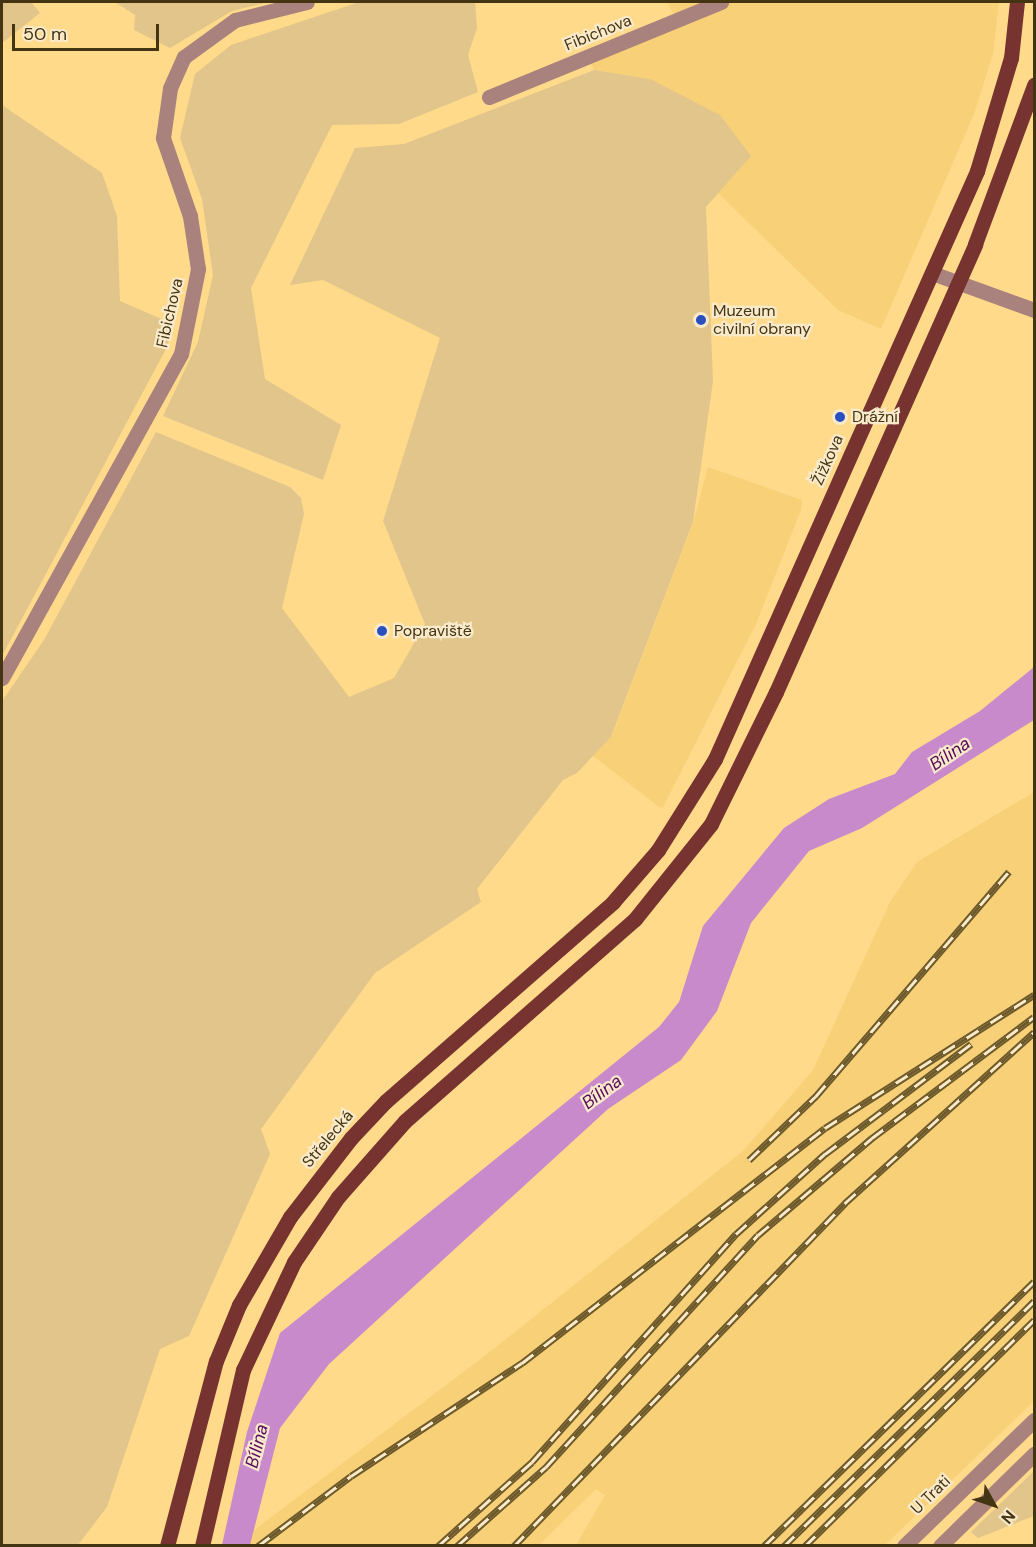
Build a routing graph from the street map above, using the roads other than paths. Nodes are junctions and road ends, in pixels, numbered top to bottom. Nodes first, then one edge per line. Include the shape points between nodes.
1 (307, 2) edge
2 (721, 2) edge
3 (1017, 2) edge
4 (1035, 85) edge
5 (489, 97) dead end
6 (932, 273) junction
7 (957, 284) junction
8 (1035, 310) edge
9 (2, 678) edge
10 (658, 850) joint
11 (1035, 1420) edge
12 (1035, 1454) edge
13 (167, 1545) edge
14 (202, 1545) edge
15 (904, 1545) edge
16 (940, 1545) edge

1 - 9 street, Fibichova via 235,20 184,57 170,88 163,138 190,216 198,269 181,354
2 - 5 street, Fibichova
3 - 6 main road, Žižkova via 998,114
4 - 7 main road via 1002,181
6 - 7 street
6 - 10 main road, Žižkova via 715,759
7 - 8 street
7 - 14 main road via 743,763 682,866 635,919 405,1121 338,1197 294,1262 243,1370
10 - 13 main road, Střelecká via 613,902 386,1101 313,1184 269,1249 216,1360
11 - 15 street, U Trati
12 - 16 street

